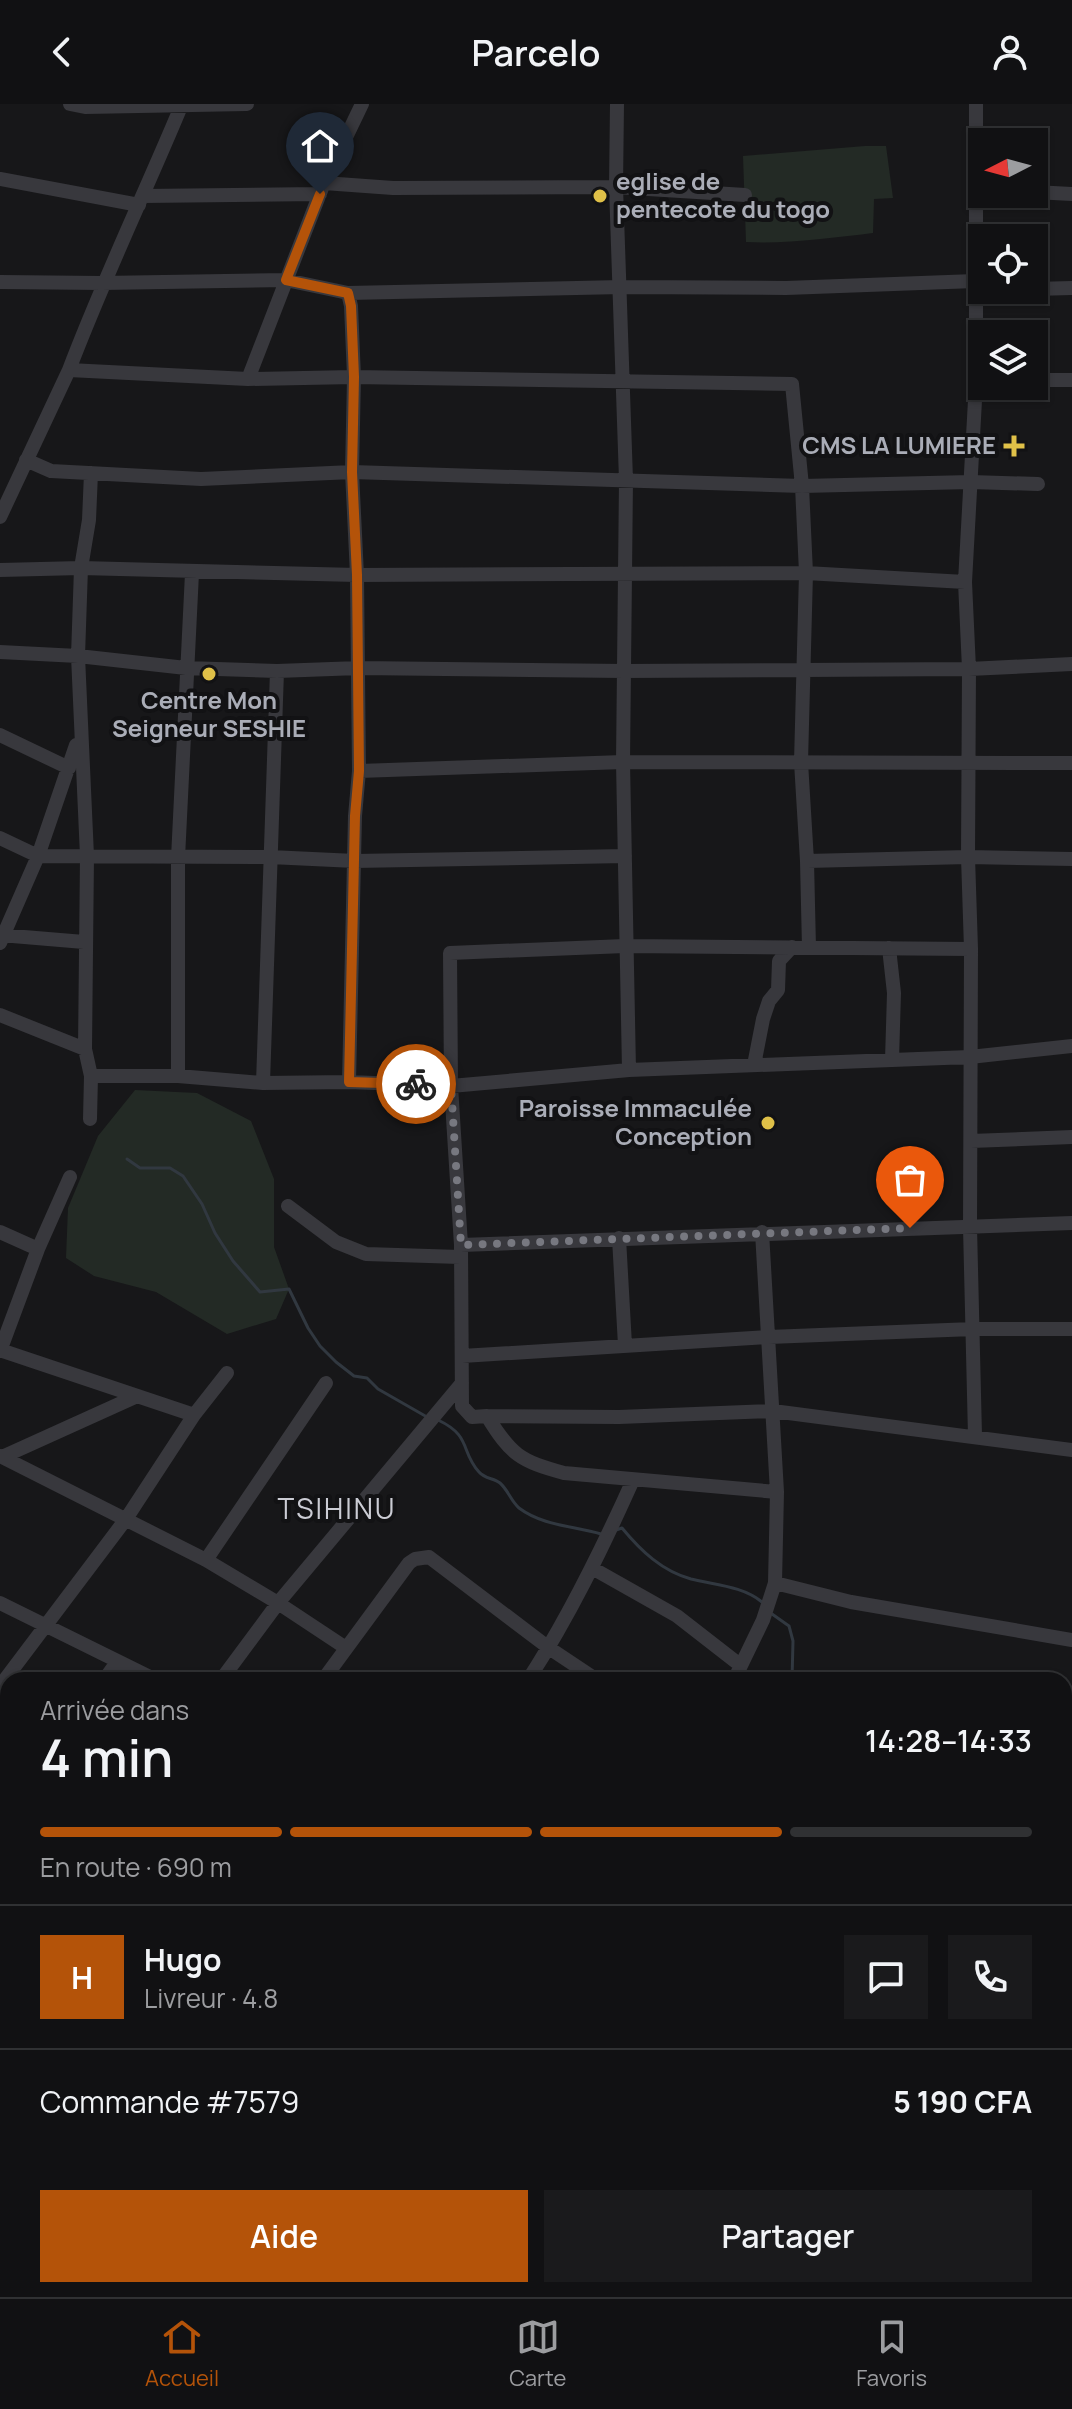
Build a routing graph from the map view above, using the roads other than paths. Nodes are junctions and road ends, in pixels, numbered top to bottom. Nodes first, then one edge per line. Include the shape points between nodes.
1 (70, 104) edge
2 (182, 104) edge
3 (247, 104) edge
4 (362, 104) edge
5 (617, 104) edge
6 (976, 104) edge
7 (977, 128) edge
8 (0, 179) edge
9 (616, 187) junction
10 (322, 189) junction
11 (1048, 193) edge
12 (1072, 194) edge
13 (745, 195) dead end
14 (141, 201) junction
15 (286, 280) junction
16 (0, 282) edge
17 (102, 283) junction
18 (968, 286) edge
19 (622, 287) junction
20 (1072, 288) edge
21 (1048, 289) edge
22 (348, 293) junction
23 (69, 370) junction
24 (354, 377) junction
25 (248, 379) junction
26 (1048, 380) edge
27 (1072, 380) edge
28 (624, 382) junction
29 (978, 400) edge
30 (26, 460) junction
31 (352, 472) junction
32 (91, 473) junction
33 (0, 480) edge
34 (626, 480) junction
35 (971, 482) junction
36 (1038, 484) dead end
37 (802, 486) junction
38 (12, 490) junction
39 (0, 517) edge
40 (81, 568) junction
41 (0, 570) edge
42 (192, 573) junction
43 (806, 573) junction
44 (626, 574) junction
45 (357, 575) junction
46 (965, 582) junction
47 (0, 652) edge
48 (78, 656) junction
49 (1072, 664) edge
50 (186, 668) junction
51 (359, 668) junction
52 (803, 668) junction
53 (969, 669) junction
54 (277, 671) junction
55 (624, 671) junction
56 (80, 733) junction
57 (0, 735) edge
58 (969, 761) junction
59 (623, 762) junction
60 (801, 762) junction
61 (1072, 763) edge
62 (69, 768) junction
63 (359, 771) junction
64 (0, 838) edge
65 (38, 856) junction
66 (87, 856) junction
67 (625, 856) junction
68 (270, 857) junction
69 (968, 857) junction
70 (178, 858) junction
71 (1072, 859) edge
72 (355, 861) junction
73 (807, 861) junction
74 (1, 938) edge
75 (84, 942) junction
76 (625, 946) junction
77 (792, 947) junction
78 (809, 948) junction
79 (889, 948) junction
80 (971, 949) junction
81 (0, 1015) edge
82 (1072, 1046) edge
83 (85, 1049) junction
84 (970, 1057) junction
85 (892, 1060) junction
86 (754, 1065) junction
87 (629, 1070) junction
88 (91, 1076) junction
89 (178, 1076) junction
90 (349, 1082) junction
91 (263, 1083) junction
92 (451, 1086) junction
93 (90, 1119) dead end
94 (1072, 1137) edge
95 (971, 1141) junction
96 (70, 1177) dead end
97 (288, 1206) dead end
98 (1072, 1223) edge
99 (970, 1227) junction
100 (0, 1232) edge
101 (762, 1232) junction
102 (619, 1238) junction
103 (38, 1249) junction
104 (461, 1251) junction
105 (973, 1329) junction
106 (1072, 1329) edge
107 (769, 1337) junction
108 (625, 1345) junction
109 (0, 1350) edge
110 (462, 1356) junction
111 (227, 1373) dead end
112 (326, 1383) dead end
113 (462, 1383) junction
114 (137, 1396) junction
115 (773, 1411) junction
116 (194, 1415) junction
117 (487, 1416) junction
118 (975, 1436) junction
119 (1072, 1450) edge
120 (1, 1457) edge
121 (633, 1480) junction
122 (777, 1492) junction
123 (126, 1519) junction
124 (206, 1560) junction
125 (592, 1568) junction
126 (775, 1583) junction
127 (0, 1603) edge
128 (278, 1603) junction
129 (44, 1626) junction
130 (1072, 1640) edge
131 (346, 1648) junction
132 (549, 1648) junction
133 (117, 1662) junction
134 (740, 1665) junction
135 (10, 1672) edge
136 (110, 1672) edge
137 (139, 1672) edge
138 (227, 1672) edge
139 (329, 1672) edge
140 (533, 1672) edge
141 (585, 1672) edge
142 (737, 1672) edge

1 - 2 street
2 - 3 street
2 - 14 street
4 - 10 street
5 - 9 street
6 - 7 street
8 - 14 street
9 - 10 street
9 - 13 street
9 - 19 street
10 - 14 street
10 - 15 street
11 - 12 street
14 - 17 street
15 - 17 street
15 - 22 street
15 - 25 street
16 - 17 street
17 - 23 street
18 - 19 street
19 - 22 street
19 - 28 street
20 - 21 street
22 - 24 street
23 - 25 street
23 - 30 street
24 - 25 street
24 - 28 street
24 - 31 street
26 - 27 street
28 - 34 street
28 - 37 street via 792,384
29 - 35 street
30 - 32 street via 51,471
30 - 38 street
31 - 32 street via 201,479
31 - 34 street
31 - 45 street
32 - 40 street
33 - 38 street
34 - 37 street
34 - 44 street
35 - 36 street
35 - 37 street
35 - 46 street
37 - 43 street
38 - 39 street
40 - 41 street
40 - 42 street
40 - 48 street
42 - 45 street
42 - 50 street
43 - 44 street
43 - 46 street
43 - 52 street
44 - 45 street
44 - 55 street
45 - 51 street
46 - 53 street
47 - 48 street
48 - 50 street
48 - 56 street
49 - 53 street
50 - 54 street
50 - 70 street
51 - 54 street
51 - 55 street
51 - 63 street
52 - 53 street
52 - 55 street
52 - 60 street
53 - 58 street
54 - 68 street
55 - 59 street
56 - 62 street
56 - 66 street
57 - 62 street
58 - 60 street
58 - 61 street
58 - 69 street
59 - 60 street
59 - 63 street
59 - 67 street
60 - 73 street
62 - 65 street
63 - 72 street
64 - 65 street
65 - 66 street
65 - 74 street
66 - 70 street
66 - 75 street
67 - 72 street
67 - 76 street
68 - 70 street
68 - 72 street
68 - 91 street
69 - 71 street
69 - 73 street
69 - 80 street
70 - 89 street
72 - 90 street
73 - 78 street
74 - 75 street
75 - 83 street
76 - 77 street
76 - 87 street
76 - 92 street via 450,953
77 - 78 street
77 - 86 street via 779,961 778,990 763,1019
78 - 79 street
79 - 80 street
79 - 85 street
80 - 84 street
81 - 83 street
82 - 84 street
83 - 88 street
84 - 85 street
84 - 95 street
85 - 86 street
86 - 87 street
87 - 92 street
88 - 89 street
88 - 93 street
89 - 91 street
90 - 91 street
90 - 92 street
92 - 104 street
94 - 95 street
95 - 99 street
96 - 103 street
97 - 104 street via 336,1242 366,1254
98 - 99 street
99 - 101 street
99 - 105 street
100 - 103 street
101 - 102 street
101 - 107 street
102 - 104 street
102 - 108 street
103 - 109 street
104 - 110 street
105 - 106 street
105 - 107 street
105 - 118 street
107 - 108 street
107 - 115 street
108 - 110 street
109 - 114 street
110 - 113 street
111 - 116 street
112 - 124 street
113 - 117 street via 466,1412
113 - 128 street
114 - 116 street
114 - 120 street
115 - 117 street
115 - 118 street
115 - 122 street
116 - 123 street
117 - 121 street via 506,1447 532,1464
118 - 119 street
120 - 123 street
121 - 122 street
121 - 125 street
122 - 126 street
123 - 124 street
123 - 129 street
124 - 128 street
125 - 132 street
125 - 134 street via 677,1616
126 - 130 street via 851,1602
126 - 134 street
127 - 129 street
128 - 131 street
128 - 138 street
129 - 133 street
129 - 135 street
131 - 132 street via 409,1563 422,1557 429,1557
131 - 139 street
132 - 140 street
132 - 141 street
133 - 136 street
133 - 137 street
134 - 142 street

